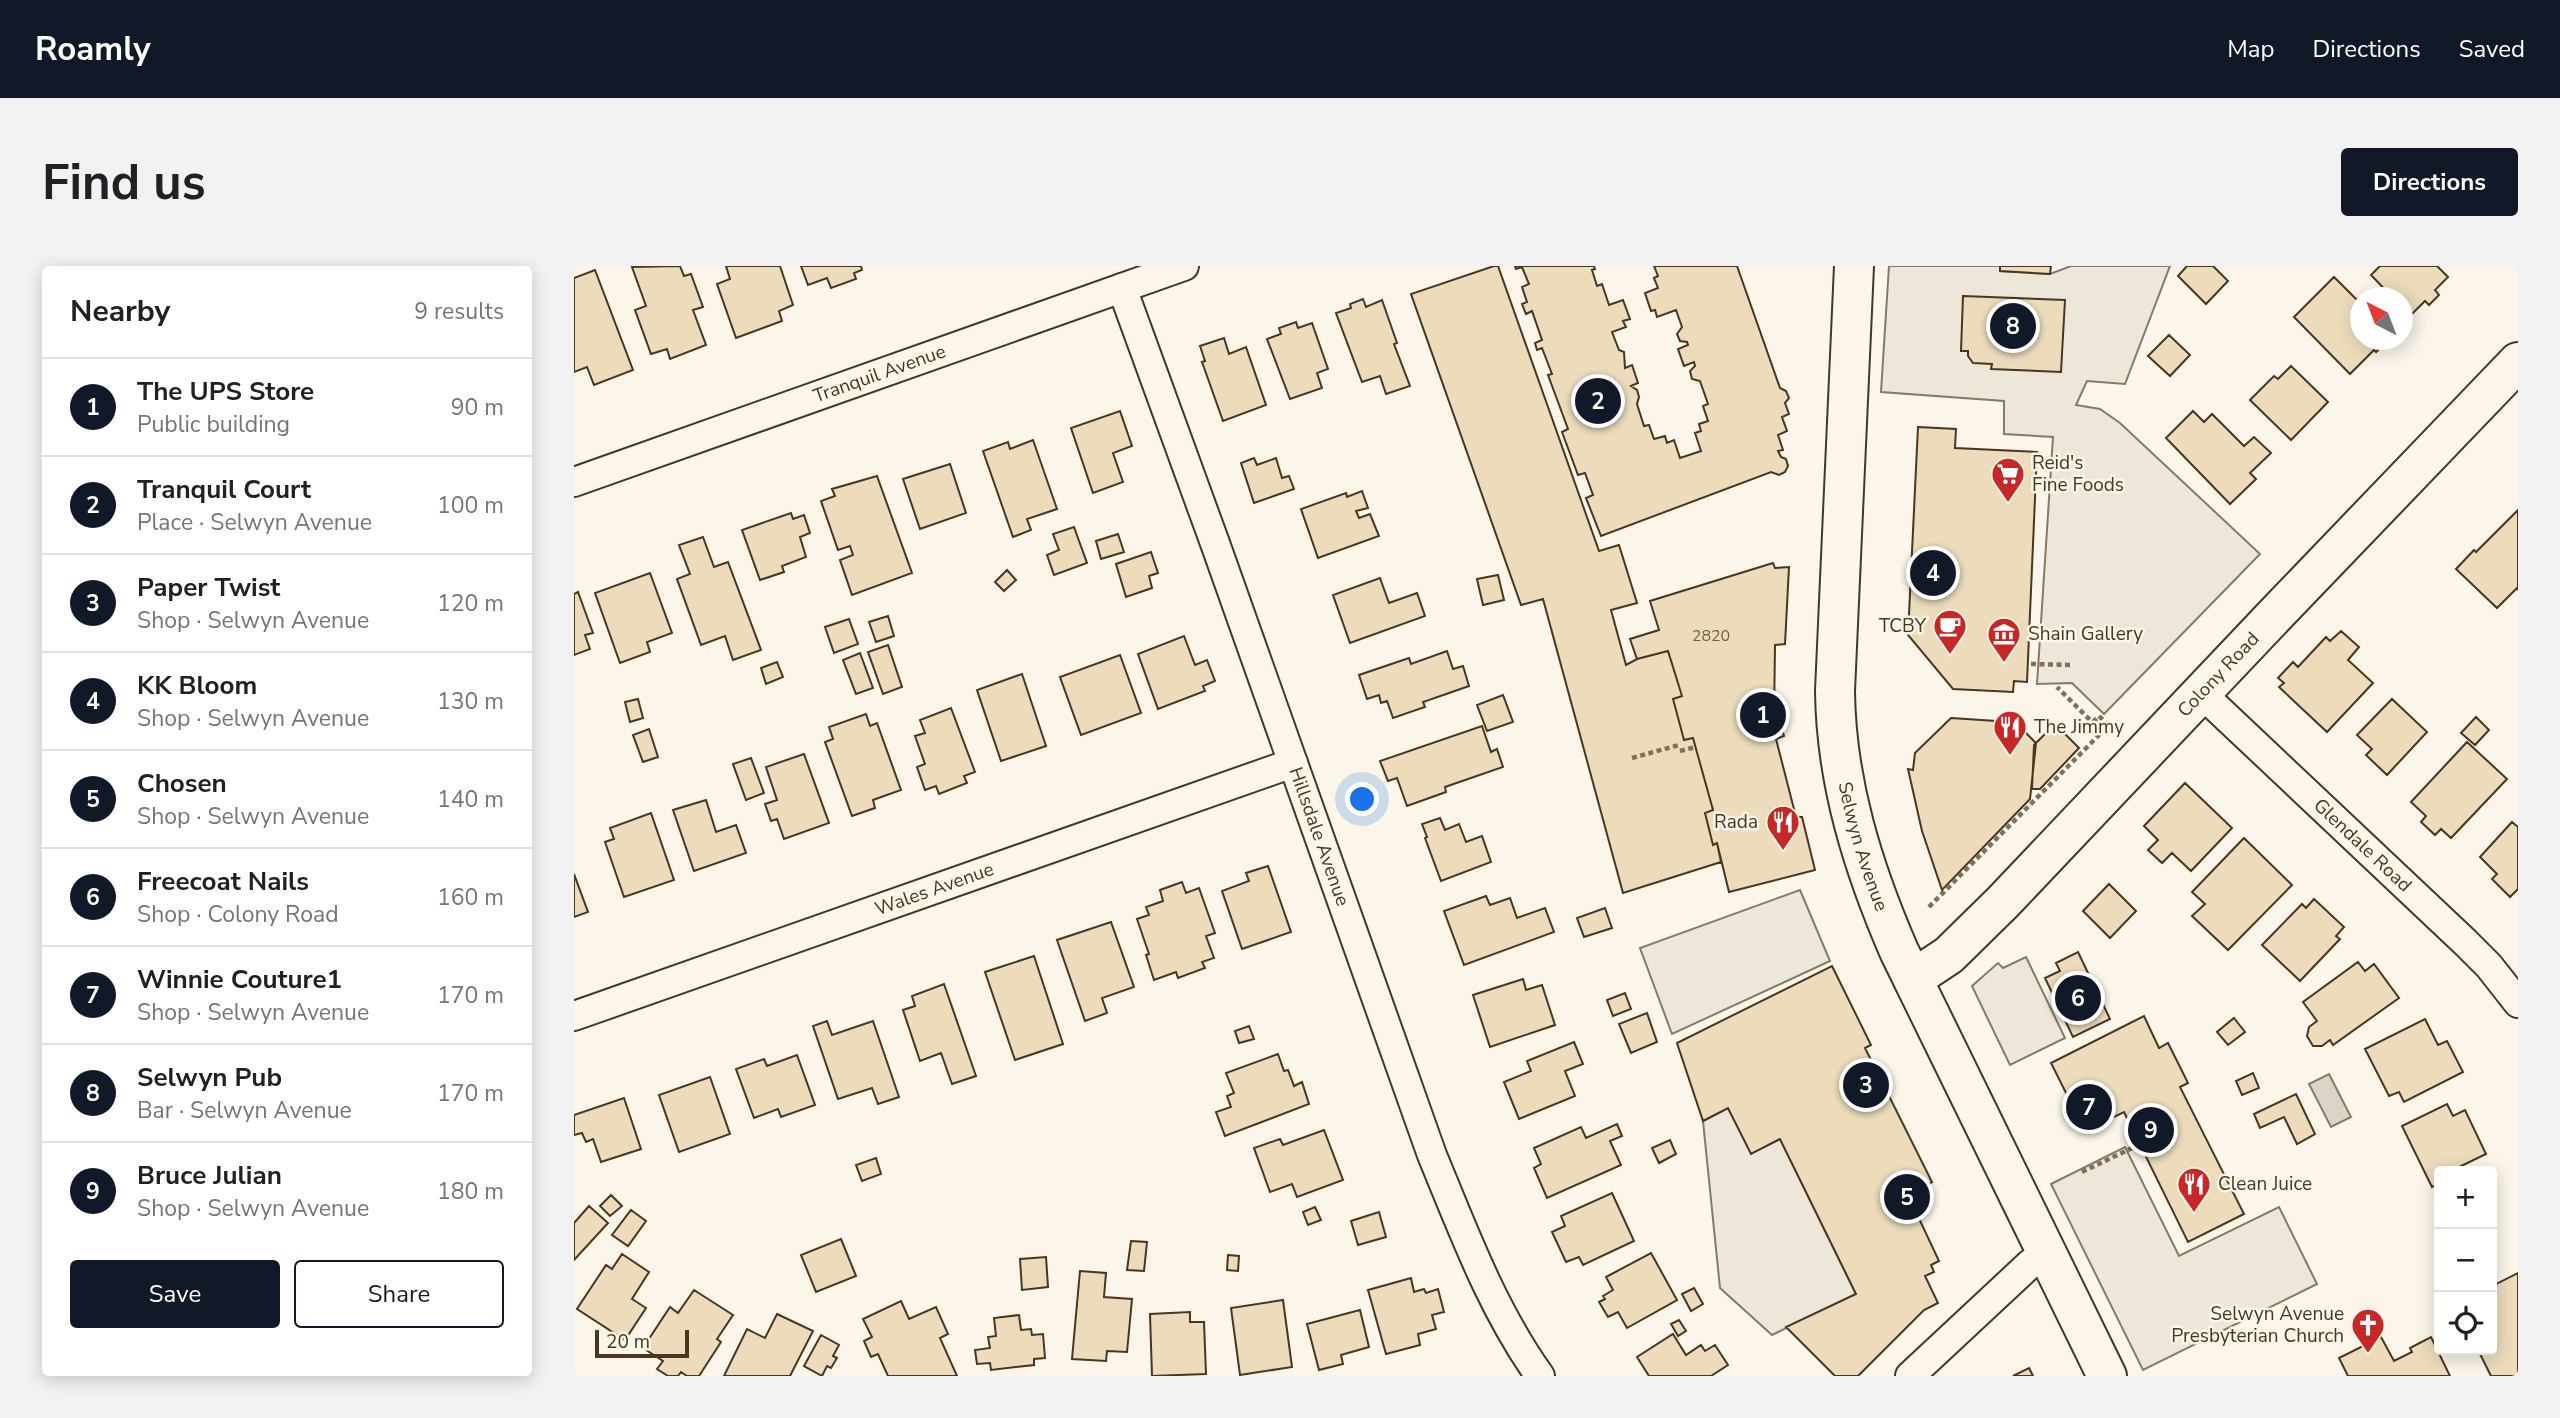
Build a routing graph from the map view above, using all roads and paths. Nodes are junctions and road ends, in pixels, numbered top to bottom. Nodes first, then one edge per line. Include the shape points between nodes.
1 (1184, 266) edge
2 (1854, 266) edge
3 (1122, 288) junction
4 (2518, 362) edge
5 (574, 482) edge
6 (2031, 664) dead end
7 (2072, 665) dead end
8 (2057, 687) dead end
9 (2201, 693) junction
10 (2092, 722) junction
11 (2110, 727) dead end
12 (1696, 747) dead end
13 (1632, 758) dead end
14 (1293, 762) junction
15 (1930, 907) dead end
16 (1913, 979) junction
17 (2518, 1003) edge
18 (574, 1016) edge
19 (2132, 1148) dead end
20 (2082, 1172) dead end
21 (2047, 1252) junction
22 (1540, 1376) edge
23 (1910, 1376) edge
24 (2107, 1376) edge

1 - 3 street, Tranquil Avenue
2 - 16 street, Selwyn Avenue via 1836,639 1836,734 1861,851 1886,922
3 - 5 street, Tranquil Avenue
3 - 14 street, Hillsdale Avenue
4 - 9 street, Colony Road
6 - 7 path
8 - 10 path
9 - 16 street, Colony Road via 1984,922 1949,956
9 - 17 street, Glendale Road via 2465,942
10 - 11 path via 2099,716
10 - 15 path via 2102,732
12 - 13 path
14 - 18 street, Wales Avenue
14 - 22 street, Hillsdale Avenue via 1447,1192 1502,1312
16 - 21 street, Selwyn Avenue
19 - 20 path
21 - 23 street
21 - 24 street, Selwyn Avenue

